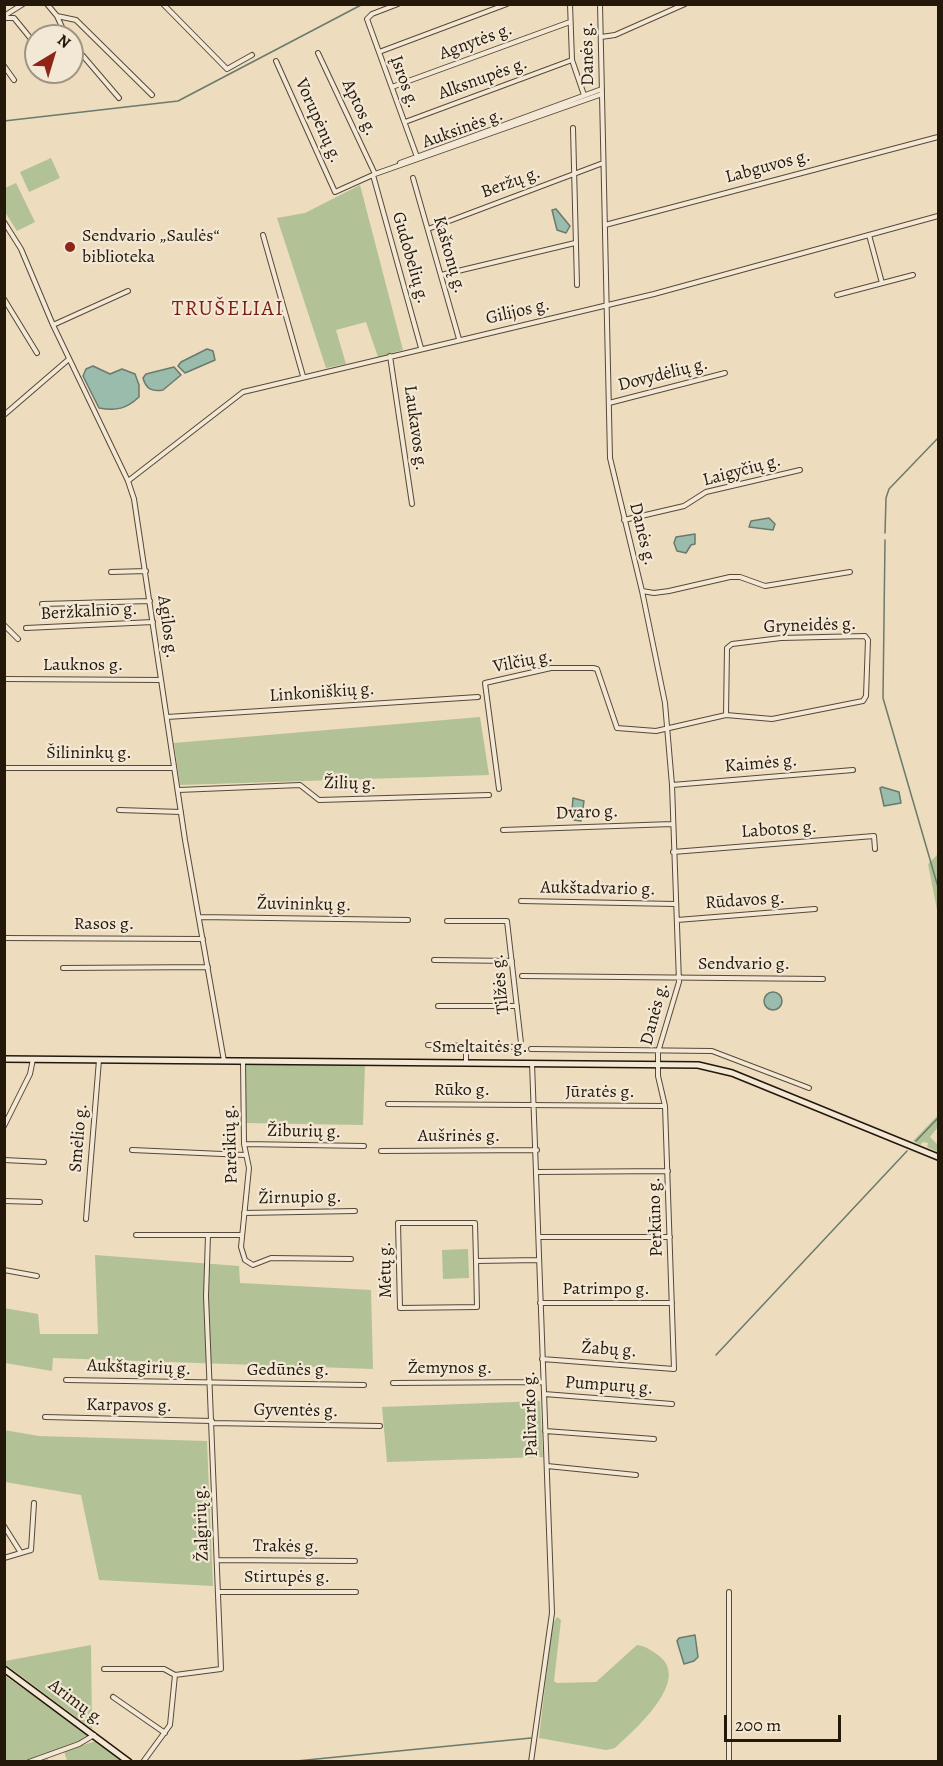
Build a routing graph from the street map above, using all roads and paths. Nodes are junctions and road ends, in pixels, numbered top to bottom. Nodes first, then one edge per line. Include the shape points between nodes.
1 (23, 4) edge
2 (47, 4) edge
3 (163, 4) edge
4 (398, 4) edge
5 (507, 4) edge
6 (570, 4) edge
7 (600, 4) edge
8 (685, 4) edge
9 (57, 16) junction
10 (4, 17) edge
11 (570, 22) junction
12 (61, 24) edge
13 (24, 30) edge
14 (601, 37) junction
15 (379, 52) junction
16 (318, 53) dead end
17 (252, 55) dead end
18 (84, 57) edge
19 (572, 60) junction
20 (276, 61) dead end
21 (4, 66) edge
22 (14, 80) dead end
23 (392, 87) junction
24 (602, 91) junction
25 (152, 95) dead end
26 (584, 95) junction
27 (119, 98) dead end
28 (405, 122) junction
29 (573, 128) dead end
30 (939, 137) edge
31 (417, 157) junction
32 (400, 163) dead end
33 (603, 163) junction
34 (374, 175) junction
35 (573, 175) junction
36 (413, 178) dead end
37 (335, 192) joint
38 (939, 216) edge
39 (4, 222) edge
40 (605, 225) junction
41 (428, 229) junction
42 (869, 235) junction
43 (263, 236) dead end
44 (575, 243) junction
45 (441, 275) junction
46 (913, 275) dead end
47 (882, 283) junction
48 (577, 285) dead end
49 (128, 291) dead end
50 (837, 295) dead end
51 (4, 299) edge
52 (606, 305) junction
53 (53, 325) junction
54 (459, 339) junction
55 (422, 348) junction
56 (37, 353) dead end
57 (390, 356) junction
58 (69, 359) junction
59 (725, 373) dead end
60 (303, 376) junction
61 (609, 403) junction
62 (4, 415) edge
63 (800, 470) dead end
64 (128, 481) junction
65 (412, 504) dead end
66 (624, 520) junction
67 (146, 571) junction
68 (111, 572) dead end
69 (850, 572) dead end
70 (642, 591) junction
71 (150, 602) junction
72 (42, 604) dead end
73 (153, 622) junction
74 (4, 625) edge
75 (26, 628) dead end
76 (18, 639) dead end
77 (4, 679) edge
78 (162, 680) junction
79 (478, 697) dead end
80 (726, 715) junction
81 (167, 717) junction
82 (668, 729) junction
83 (4, 768) edge
84 (174, 768) junction
85 (853, 770) dead end
86 (672, 785) junction
87 (499, 789) dead end
88 (178, 790) junction
89 (489, 795) dead end
90 (119, 810) dead end
91 (181, 812) junction
92 (672, 824) junction
93 (503, 830) dead end
94 (875, 849) dead end
95 (673, 852) junction
96 (521, 902) dead end
97 (675, 904) junction
98 (815, 909) dead end
99 (199, 917) junction
100 (408, 920) dead end
101 (677, 920) junction
102 (447, 921) dead end
103 (4, 938) edge
104 (202, 939) junction
105 (434, 960) dead end
106 (512, 961) junction
107 (208, 967) junction
108 (63, 968) dead end
109 (522, 976) dead end
110 (679, 978) junction
111 (823, 979) dead end
112 (438, 1006) dead end
113 (517, 1006) junction
114 (428, 1045) dead end
115 (466, 1046) junction
116 (531, 1048) dead end
117 (658, 1052) junction
118 (4, 1059) edge
119 (33, 1059) junction
120 (99, 1060) junction
121 (224, 1061) junction
122 (243, 1061) junction
123 (466, 1063) junction
124 (532, 1063) junction
125 (657, 1064) junction
126 (809, 1088) dead end
127 (388, 1104) dead end
128 (536, 1106) junction
129 (665, 1106) junction
130 (4, 1126) edge
131 (244, 1144) junction
132 (364, 1146) dead end
133 (132, 1150) dead end
134 (537, 1150) junction
135 (381, 1151) dead end
136 (246, 1155) junction
137 (939, 1157) edge
138 (4, 1160) edge
139 (44, 1162) dead end
140 (668, 1171) junction
141 (537, 1172) junction
142 (4, 1201) edge
143 (40, 1202) dead end
144 (355, 1211) dead end
145 (244, 1213) junction
146 (86, 1219) dead end
147 (136, 1235) dead end
148 (208, 1235) junction
149 (242, 1235) junction
150 (539, 1237) junction
151 (670, 1238) junction
152 (351, 1259) dead end
153 (539, 1260) junction
154 (476, 1261) junction
155 (4, 1270) edge
156 (37, 1276) dead end
157 (672, 1303) junction
158 (540, 1304) junction
159 (542, 1359) junction
160 (674, 1369) joint
161 (66, 1380) dead end
162 (543, 1382) junction
163 (393, 1383) dead end
164 (211, 1384) junction
165 (364, 1385) dead end
166 (544, 1394) junction
167 (672, 1404) dead end
168 (45, 1417) dead end
169 (212, 1422) junction
170 (380, 1426) dead end
171 (545, 1431) junction
172 (654, 1439) dead end
173 (547, 1466) junction
174 (636, 1475) dead end
175 (34, 1503) dead end
176 (4, 1526) edge
177 (21, 1553) junction
178 (4, 1558) edge
179 (217, 1560) junction
180 (355, 1562) dead end
181 (218, 1592) junction
182 (356, 1592) dead end
183 (729, 1592) dead end
184 (4, 1669) edge
185 (104, 1669) dead end
186 (175, 1675) junction
187 (113, 1697) dead end
188 (165, 1733) junction
189 (94, 1735) junction
190 (28, 1761) edge
191 (129, 1761) edge
192 (143, 1761) edge
193 (531, 1761) edge
194 (729, 1761) edge

1 - 10 street
2 - 9 street
3 - 17 street via 227,69
4 - 15 street, Įsros g. via 368,16
5 - 15 street
6 - 11 street
7 - 14 street, Danės g.
8 - 14 street
9 - 12 street
9 - 25 street via 76,20
10 - 13 street via 14,18
11 - 19 street
11 - 23 street, Agnytės g.
14 - 24 street, Danės g.
15 - 23 street, Įsros g.
16 - 34 street, Aptos g.
18 - 27 street
19 - 26 street
19 - 28 street, Alksnupės g.
20 - 37 street, Vorupėnų g.
21 - 22 street
23 - 28 street, Įsros g.
24 - 26 street
24 - 33 street, Danės g.
24 - 34 street, Auksinės g.
26 - 31 street
28 - 31 street, Įsros g.
29 - 35 street
30 - 40 street, Labguvos g.
31 - 32 street
33 - 35 street, Beržų g.
33 - 40 street, Danės g.
34 - 37 street, Auksinės g.
34 - 55 street, Gudobelių g.
35 - 41 street, Beržų g.
35 - 44 street
36 - 41 street, Kaštonų g.
38 - 42 street, Gilijos g.
39 - 53 street, Agilos g. via 21,249
40 - 52 street, Danės g.
41 - 45 street, Kaštonų g.
42 - 47 street
42 - 52 street, Gilijos g.
43 - 60 street
44 - 45 street
44 - 48 street
45 - 54 street, Kaštonų g.
46 - 47 street
47 - 50 street
49 - 53 street
51 - 56 street
52 - 54 street, Gilijos g.
52 - 61 street, Danės g.
53 - 58 street, Agilos g.
54 - 55 street, Gilijos g.
55 - 57 street, Gilijos g.
57 - 60 street, Gilijos g.
57 - 65 street, Laukavos g.
58 - 62 street
58 - 64 street, Agilos g.
59 - 61 street, Dovydėlių g.
60 - 64 street, Gilijos g. via 243,392
61 - 66 street, Danės g. via 610,458
63 - 66 street, Laigyčių g. via 706,492 684,506
64 - 67 street, Agilos g.
66 - 70 street, Danės g.
67 - 68 street
67 - 71 street, Agilos g.
69 - 70 street via 765,586 730,577 669,591
70 - 82 street, Danės g.
71 - 72 street
71 - 73 street, Agilos g.
73 - 75 street, Beržkalnio g.
73 - 78 street, Agilos g.
74 - 76 street
77 - 78 street, Lauknos g.
78 - 81 street, Agilos g.
79 - 81 street, Linkoniškių g.
80 - 80 street, Gryneidės g. via 727,648 732,644 865,636 863,701 772,719
80 - 82 street, Gryneidės g.
81 - 84 street, Agilos g.
82 - 86 street, Danės g.
82 - 87 street, Vilčių g. via 617,728 597,669 551,668 485,683
83 - 84 street, Šilininkų g.
84 - 88 street, Agilos g.
85 - 86 street, Kaimės g.
86 - 92 street, Danės g.
88 - 89 street, Žilių g. via 300,785 319,800
88 - 91 street, Agilos g.
90 - 91 street
91 - 99 street, Agilos g.
92 - 93 street, Dvaro g.
92 - 95 street, Danės g.
94 - 95 street, Labotos g. via 874,837
95 - 97 street, Danės g.
96 - 97 street, Aukštadvario g.
97 - 101 street, Danės g.
98 - 101 street, Rūdavos g.
99 - 100 street, Žuvininkų g.
99 - 104 street, Agilos g.
101 - 110 street, Danės g.
102 - 106 street, Tilžės g. via 507,921
103 - 104 street, Rasos g.
104 - 107 street, Agilos g.
105 - 106 street
106 - 113 street, Tilžės g.
107 - 108 street
107 - 121 street, Agilos g.
109 - 110 street, Sendvario g.
110 - 111 street, Sendvario g.
110 - 117 street, Danės g.
112 - 113 street
113 - 115 street, Tilžės g. via 521,1043 518,1047
114 - 115 street
115 - 123 street
116 - 117 street
117 - 125 street, Danės g.
117 - 126 street via 717,1051
118 - 119 main road, Smeltaitės g.
119 - 120 main road, Smeltaitės g.
119 - 130 street via 30,1074
120 - 121 main road, Smeltaitės g.
120 - 146 street, Smėlio g.
121 - 122 main road, Smeltaitės g.
122 - 123 main road, Smeltaitės g.
122 - 131 street, Pareikių g.
123 - 124 main road, Smeltaitės g.
124 - 125 main road, Smeltaitės g.
124 - 128 street, Palivarko g.
125 - 129 street, Perkūno g.
125 - 137 main road, Smeltaitės g. via 702,1066 732,1073
127 - 128 street, Rūko g.
128 - 129 street, Jūratės g.
128 - 134 street, Palivarko g.
129 - 140 street, Perkūno g.
131 - 132 street, Žiburių g.
131 - 136 street, Pareikių g.
133 - 136 street
134 - 135 street, Aušrinės g.
134 - 141 street, Palivarko g.
136 - 145 street, Pareikių g. via 249,1168
138 - 139 street
140 - 141 street
140 - 151 street, Perkūno g.
141 - 150 street, Palivarko g.
142 - 143 street
144 - 145 street, Žirnupio g.
145 - 149 street, Pareikių g.
147 - 148 street
148 - 149 street
148 - 164 street, Žalgirių g. via 206,1296
149 - 152 street, Pareikių g. via 242,1254 253,1265 271,1258
150 - 151 street
150 - 153 street, Palivarko g.
151 - 157 street, Perkūno g.
153 - 154 street
153 - 158 street, Palivarko g.
154 - 154 street, Mėtų g. via 475,1223 398,1223 400,1308 477,1306
155 - 156 street
157 - 158 street, Patrimpo g.
157 - 160 street, Perkūno g.
158 - 159 street, Palivarko g.
159 - 160 street, Žabų g.
159 - 162 street, Palivarko g.
161 - 164 street, Aukštagirių g.
162 - 163 street, Žemynos g.
162 - 166 street, Palivarko g.
164 - 165 street, Gedūnės g.
164 - 169 street, Žalgirių g.
166 - 167 street, Pumpurų g.
166 - 171 street, Palivarko g.
168 - 169 street, Karpavos g.
169 - 170 street, Gyventės g.
169 - 179 street, Žalgirių g.
171 - 172 street
171 - 173 street, Palivarko g.
173 - 174 street
173 - 193 street, Palivarko g. via 552,1613
175 - 177 street via 31,1550
176 - 177 street
177 - 178 street
179 - 180 street, Trakės g.
179 - 181 street, Žalgirių g.
181 - 182 street, Stirtupės g.
181 - 186 street, Žalgirių g. via 221,1669
183 - 194 street
184 - 189 main road, Arimų g.
185 - 186 street via 164,1669
186 - 188 street via 170,1725
187 - 188 street
188 - 192 street
189 - 190 street
189 - 191 main road, Arimų g.

